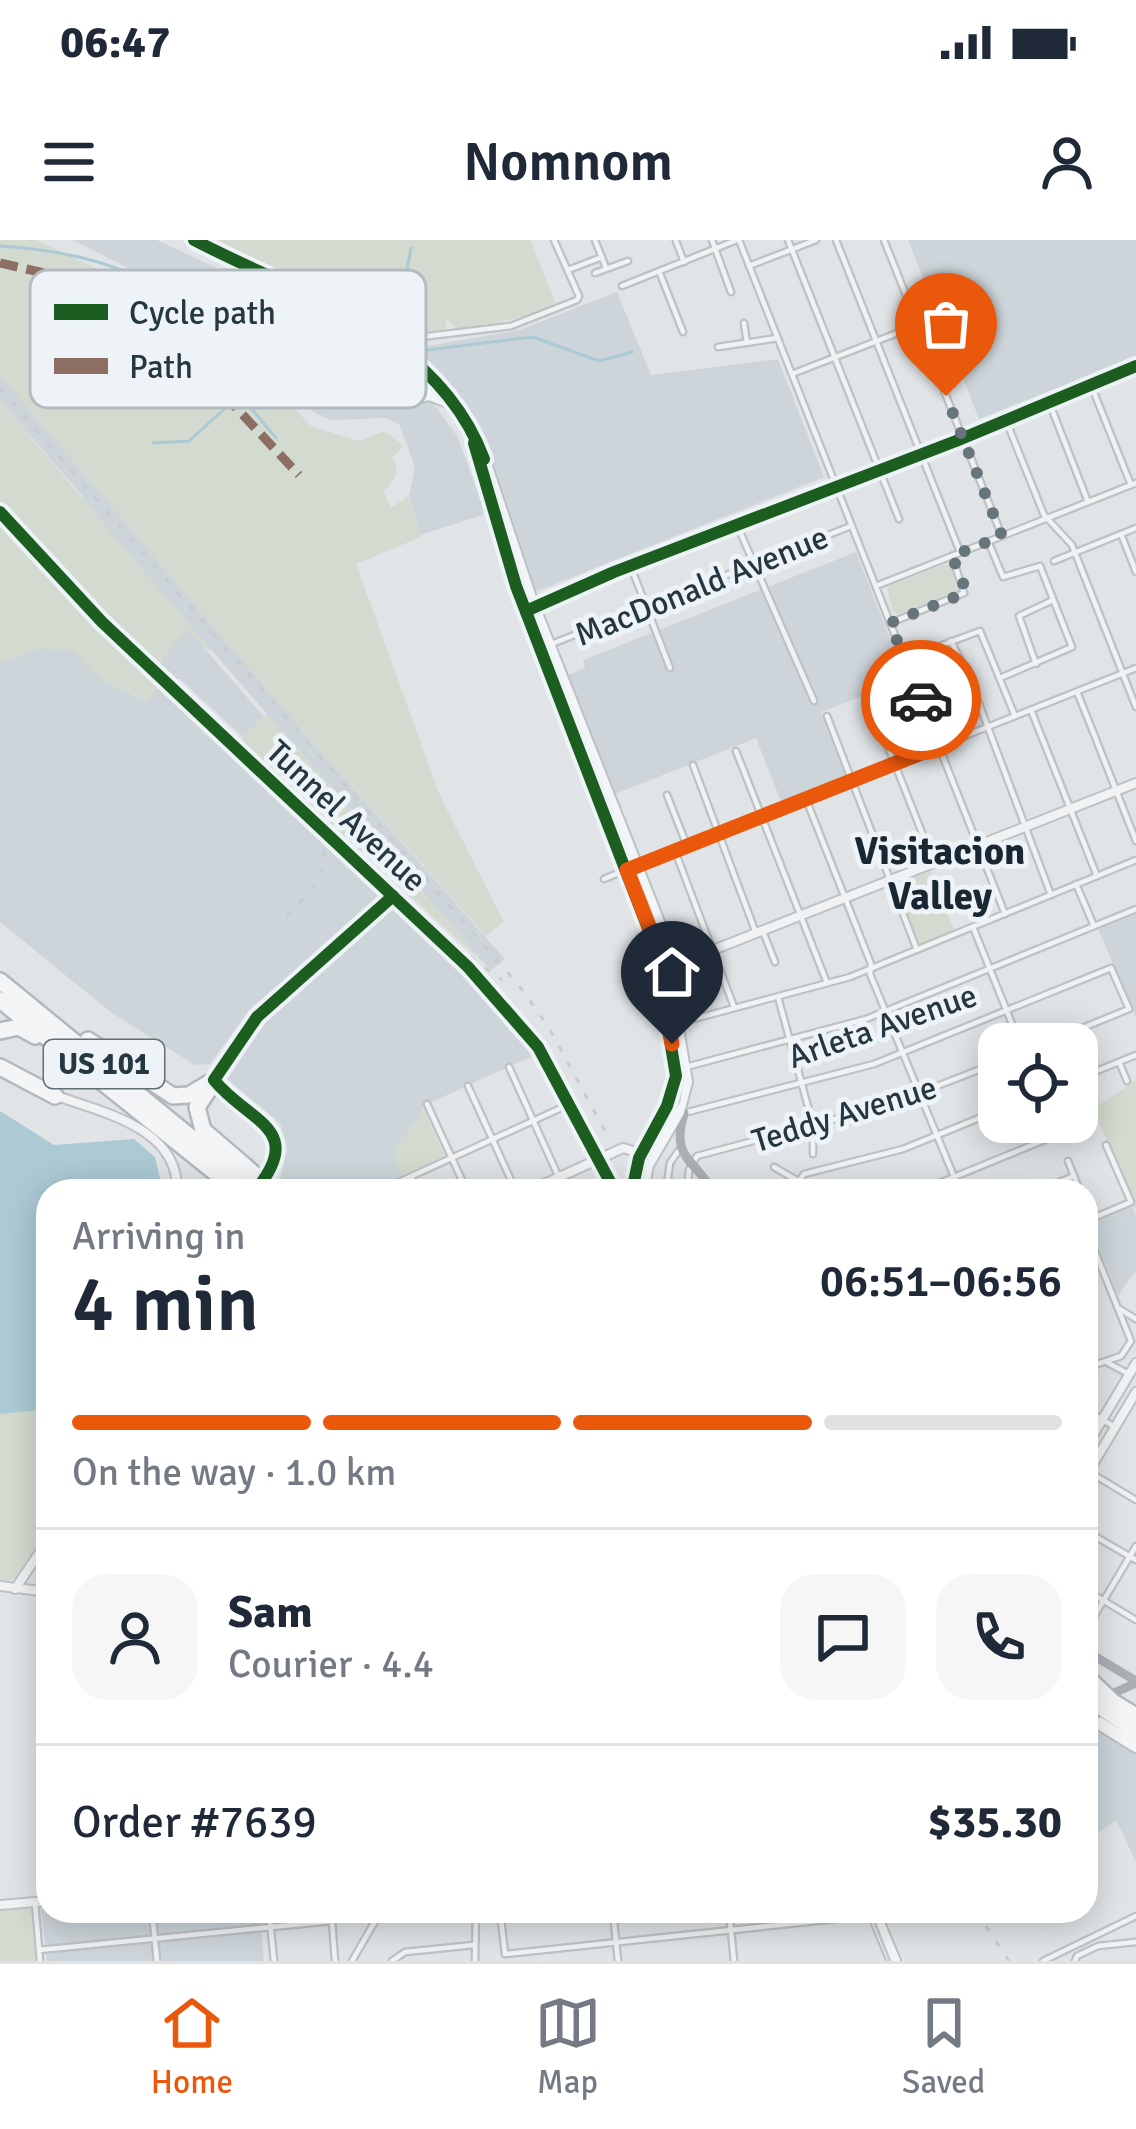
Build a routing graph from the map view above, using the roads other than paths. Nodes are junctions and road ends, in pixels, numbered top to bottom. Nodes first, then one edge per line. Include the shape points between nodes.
1 (194, 240) edge
2 (554, 240) edge
3 (712, 240) edge
4 (738, 240) edge
5 (788, 240) edge
6 (816, 240) edge
7 (836, 240) edge
8 (884, 240) edge
9 (598, 241) edge
10 (676, 241) edge
11 (715, 249) junction
12 (792, 250) junction
13 (602, 257) junction
14 (628, 261) dead end
15 (684, 262) junction
16 (749, 266) junction
17 (607, 269) junction
18 (252, 270) edge
19 (568, 270) junction
20 (659, 271) junction
21 (596, 273) dead end
22 (622, 286) dead end
23 (731, 292) dead end
24 (744, 323) dead end
25 (921, 324) junction
26 (683, 332) dead end
27 (778, 338) junction
28 (426, 340) edge
29 (876, 341) junction
30 (747, 343) junction
31 (718, 347) dead end
32 (835, 358) junction
33 (1135, 370) edge
34 (426, 374) edge
35 (792, 374) junction
36 (434, 382) junction
37 (1091, 384) junction
38 (426, 389) edge
39 (426, 395) edge
40 (449, 401) junction
41 (1048, 401) junction
42 (1005, 418) junction
43 (962, 435) junction
44 (920, 452) junction
45 (878, 468) junction
46 (1133, 484) edge
47 (836, 485) junction
48 (1088, 502) junction
49 (0, 512) edge
50 (1046, 518) junction
51 (899, 519) dead end
52 (736, 524) junction
53 (852, 525) junction
54 (1136, 528) edge
55 (1121, 534) junction
56 (1002, 536) junction
57 (988, 541) junction
58 (960, 552) junction
59 (1075, 552) junction
60 (952, 556) junction
61 (1054, 561) dead end
62 (752, 565) junction
63 (630, 566) junction
64 (1136, 572) edge
65 (876, 586) junction
66 (1053, 600) junction
67 (529, 606) junction
68 (646, 607) junction
69 (890, 623) junction
70 (951, 641) junction
71 (549, 645) junction
72 (905, 659) junction
73 (1036, 664) junction
74 (670, 668) dead end
75 (1136, 668) edge
76 (964, 669) junction
77 (1123, 674) junction
78 (1000, 678) junction
79 (916, 688) junction
80 (1077, 692) junction
81 (975, 698) junction
82 (814, 701) dead end
83 (871, 704) dead end
84 (1136, 706) edge
85 (1031, 710) junction
86 (827, 716) dead end
87 (1015, 716) junction
88 (927, 717) junction
89 (985, 728) junction
90 (939, 746) junction
91 (736, 751) dead end
92 (895, 764) junction
93 (693, 765) dead end
94 (852, 781) junction
95 (1136, 783) edge
96 (1116, 791) junction
97 (667, 795) dead end
98 (806, 799) junction
99 (1070, 809) junction
100 (761, 817) junction
101 (1024, 827) junction
102 (719, 833) junction
103 (1136, 841) edge
104 (978, 845) junction
105 (687, 846) junction
106 (675, 851) junction
107 (1136, 860) edge
108 (934, 863) junction
109 (632, 868) junction
110 (1096, 876) junction
111 (604, 879) dead end
112 (890, 880) junction
113 (1076, 884) junction
114 (1051, 895) junction
115 (393, 896) junction
116 (845, 898) junction
117 (1136, 909) edge
118 (1005, 914) junction
119 (800, 916) junction
120 (1094, 926) junction
121 (973, 927) junction
122 (759, 932) junction
123 (917, 950) junction
124 (712, 951) junction
125 (775, 962) dead end
126 (870, 969) junction
127 (990, 969) junction
128 (660, 971) junction
129 (827, 983) junction
130 (1, 988) edge
131 (778, 997) junction
132 (734, 1007) junction
133 (1006, 1010) junction
134 (886, 1011) junction
135 (1011, 1023) edge
136 (1096, 1023) edge
137 (673, 1024) junction
138 (0, 1031) edge
139 (790, 1040) junction
140 (903, 1052) junction
141 (1136, 1055) edge
142 (1119, 1062) junction
143 (509, 1067) dead end
144 (686, 1067) junction
145 (1098, 1070) edge
146 (0, 1071) edge
147 (978, 1071) edge
148 (1127, 1081) dead end
149 (802, 1083) junction
150 (468, 1085) dead end
151 (219, 1086) junction
152 (920, 1094) junction
153 (55, 1096) joint
154 (427, 1104) dead end
155 (570, 1104) junction
156 (676, 1110) junction
157 (978, 1118) edge
158 (150, 1120) junction
159 (533, 1121) junction
160 (814, 1125) junction
161 (936, 1135) junction
162 (493, 1139) junction
163 (1035, 1143) edge
164 (1106, 1145) dead end
165 (680, 1150) junction
166 (813, 1154) dead end
167 (645, 1156) junction
168 (452, 1158) junction
169 (601, 1159) junction
170 (1068, 1161) dead end
171 (692, 1164) junction
172 (774, 1167) dead end
173 (1074, 1176) junction
174 (233, 1177) edge
175 (411, 1177) joint
176 (954, 1177) junction
177 (559, 1178) joint
178 (176, 1179) edge
179 (268, 1179) edge
180 (406, 1179) edge
181 (461, 1179) edge
182 (511, 1179) edge
183 (610, 1179) edge
184 (636, 1179) edge
185 (643, 1179) edge
186 (668, 1179) edge
187 (689, 1179) edge
188 (704, 1179) edge
189 (795, 1179) edge
190 (800, 1179) edge
191 (949, 1179) edge
192 (1067, 1179) edge
193 (1075, 1179) edge
194 (1098, 1218) edge
195 (1098, 1256) edge
196 (1100, 1263) joint
197 (1118, 1308) junction
198 (1136, 1318) edge
199 (1106, 1361) junction
200 (1136, 1363) edge
201 (1098, 1364) edge
202 (1130, 1374) junction
203 (1136, 1392) edge
204 (1098, 1418) edge
205 (1102, 1420) junction
206 (1098, 1427) edge
207 (1115, 1427) junction
208 (1098, 1455) edge
209 (1098, 1479) edge
210 (1136, 1500) edge
211 (1098, 1538) edge
212 (1136, 1546) edge
213 (36, 1557) edge
214 (1133, 1558) edge
215 (0, 1586) edge
216 (14, 1589) junction
217 (36, 1591) edge
218 (1098, 1597) edge
219 (1104, 1600) junction
220 (1098, 1610) edge
221 (1136, 1620) edge
222 (1098, 1658) edge
223 (1136, 1682) edge
224 (1098, 1687) edge
225 (1098, 1698) edge
226 (1109, 1706) junction
227 (1136, 1716) edge
228 (1098, 1722) edge
229 (1136, 1731) edge
230 (1136, 1746) edge
231 (36, 1902) edge
232 (30, 1903) junction
233 (0, 1905) edge
234 (1136, 1916) edge
235 (153, 1923) edge
236 (270, 1923) edge
237 (316, 1923) edge
238 (332, 1923) edge
239 (374, 1923) edge
240 (475, 1923) edge
241 (502, 1923) edge
242 (614, 1923) edge
243 (730, 1923) edge
244 (800, 1923) edge
245 (873, 1923) edge
246 (875, 1923) edge
247 (270, 1926) junction
248 (730, 1932) junction
249 (155, 1939) junction
250 (1136, 1942) edge
251 (616, 1943) junction
252 (474, 1945) junction
253 (39, 1950) junction
254 (1076, 1959) edge
255 (40, 1961) edge
256 (157, 1961) edge
257 (274, 1961) edge
258 (335, 1961) edge
259 (352, 1961) edge
260 (392, 1961) edge
261 (476, 1961) edge
262 (618, 1961) edge
263 (734, 1961) edge
264 (884, 1961) edge
265 (894, 1961) edge
266 (1043, 1961) edge

1 - 18 main road
2 - 19 street
3 - 11 street
4 - 11 street
4 - 16 street
5 - 12 street
6 - 12 street
7 - 29 street
8 - 25 street
9 - 13 street
10 - 15 street
11 - 15 street
11 - 23 street
12 - 16 street
12 - 32 street
13 - 17 street
13 - 19 street
14 - 17 street
15 - 20 street
16 - 27 street
17 - 21 street
19 - 28 street via 579,298 511,326
20 - 22 street
20 - 26 street
24 - 30 street
25 - 29 street
25 - 43 street
27 - 30 street
27 - 35 street
29 - 32 street
29 - 44 street
30 - 31 street
32 - 35 street
32 - 45 street
33 - 37 main road
34 - 36 main road
35 - 47 street
36 - 38 street
36 - 40 main road
37 - 41 main road
37 - 46 street
39 - 40 main road
40 - 67 main road via 474,443
41 - 42 main road
41 - 48 street
42 - 43 main road
42 - 50 street
43 - 44 main road
43 - 56 street
44 - 45 main road
44 - 58 street
45 - 47 main road
45 - 51 street
46 - 48 street
47 - 52 main road
47 - 53 street
48 - 50 street
49 - 115 street, Tunnel Avenue via 77,598
50 - 56 street
50 - 59 street
52 - 62 street
52 - 63 main road
53 - 62 street, MacDonald Avenue
53 - 65 street
54 - 55 street
55 - 59 street
55 - 64 street
56 - 57 street
57 - 58 street
57 - 66 street via 1002,576 1038,566
58 - 60 street
59 - 61 street
59 - 77 street
60 - 65 street
60 - 69 street via 964,593
62 - 68 street, MacDonald Avenue
62 - 82 street
63 - 67 main road
63 - 68 street
65 - 69 street
66 - 73 street via 1019,616
66 - 73 street via 1071,648
67 - 71 main road
67 - 109 main road
68 - 71 street, MacDonald Avenue
68 - 74 street
69 - 72 street
70 - 72 street
70 - 76 street
70 - 78 street via 981,632
71 - 109 main road
72 - 79 street
73 - 78 street
75 - 77 street
76 - 79 street
76 - 81 street
77 - 80 street
77 - 84 street
78 - 87 street
79 - 88 street
80 - 85 street
80 - 96 street
81 - 88 street
81 - 89 street
83 - 92 street
85 - 87 street
85 - 99 street
86 - 94 street
87 - 89 street
88 - 90 street
89 - 90 street
89 - 101 street
90 - 92 street
90 - 104 street
91 - 100 street
92 - 94 street
92 - 108 street
93 - 102 street
94 - 98 street
94 - 112 street
95 - 96 street
96 - 99 street
96 - 103 street
97 - 105 street
98 - 100 street
98 - 116 street
99 - 101 street
99 - 110 street
100 - 102 street
100 - 119 street
101 - 104 street
101 - 114 street
102 - 105 street
102 - 122 street
104 - 108 street
104 - 118 street
105 - 106 street
106 - 109 street
106 - 124 street
107 - 110 street
108 - 112 street
109 - 111 street
109 - 128 main road
110 - 113 street
112 - 116 street
112 - 123 street
113 - 114 street
113 - 120 street
114 - 118 street
115 - 151 street via 257,1016
115 - 155 street, Tunnel Avenue via 538,1047
116 - 119 street
116 - 126 street
117 - 120 street
118 - 121 street
119 - 122 street
119 - 129 street
120 - 127 street
121 - 123 street
121 - 127 street
122 - 124 street
122 - 125 street
123 - 126 street
124 - 128 street
124 - 132 street
126 - 129 street
126 - 134 street
127 - 133 street
127 - 134 street
128 - 137 main road
129 - 131 street
130 - 151 highway via 167,1093
130 - 158 highway, US 101
130 - 174 highway, US 101
131 - 132 street
131 - 139 street
132 - 137 street
133 - 135 street
133 - 136 street, Arleta Avenue via 1111,968 1129,1010
133 - 140 street, Arleta Avenue
134 - 139 street
134 - 140 street
137 - 144 main road
137 - 156 main road
138 - 158 highway via 28,1031
139 - 144 street
139 - 149 street
140 - 149 street, Arleta Avenue
140 - 152 street
141 - 142 street
142 - 145 street
142 - 148 street
143 - 159 street
144 - 156 main road
146 - 153 highway
147 - 152 street, Teddy Avenue
149 - 156 street, Arleta Avenue
149 - 160 street
150 - 162 street
151 - 174 highway via 199,1102 198,1117
151 - 179 street via 275,1139
152 - 160 street, Teddy Avenue
152 - 161 street
153 - 178 street via 145,1132 174,1161
154 - 168 street
155 - 159 street
155 - 169 street, Tunnel Avenue
156 - 165 main road
156 - 167 main road
157 - 161 street
158 - 174 highway, US 101
159 - 162 street
159 - 177 street
160 - 166 street
160 - 171 street, Teddy Avenue via 697,1156
161 - 176 street
161 - 190 street
162 - 168 street
162 - 182 street
163 - 176 street
164 - 194 street via 1131,1202
165 - 171 main road
165 - 186 street
167 - 169 street via 623,1148
167 - 184 main road
167 - 185 main road
168 - 175 street
168 - 181 street
169 - 177 street
169 - 183 street, Tunnel Avenue
170 - 173 street
171 - 187 street
171 - 188 main road
172 - 189 street
173 - 192 street
173 - 193 street
175 - 180 street
176 - 191 street
195 - 196 street
196 - 197 street
197 - 198 street
197 - 199 street via 1131,1341
199 - 201 street
199 - 202 street
200 - 202 street
202 - 205 street
203 - 207 street
204 - 205 street
205 - 206 street
205 - 207 street
207 - 208 street
209 - 210 street
211 - 214 street
212 - 214 street
213 - 216 street
214 - 219 street
215 - 216 street
216 - 217 street
218 - 219 street
219 - 220 street
219 - 221 street
222 - 223 main road
223 - 224 main road
225 - 226 highway, bridge
226 - 227 highway
226 - 229 highway
228 - 230 main road
231 - 232 street
232 - 233 street
232 - 253 street
234 - 266 street
235 - 249 street
236 - 247 street
237 - 247 street
238 - 258 street
239 - 259 street
240 - 252 street
241 - 251 street via 506,1954
242 - 251 street
243 - 248 street
244 - 248 street
245 - 264 main road
246 - 265 main road
247 - 249 street
247 - 257 street
248 - 251 street
248 - 263 street
249 - 253 street
249 - 256 street
250 - 254 street via 1098,1946
251 - 262 street
252 - 260 street via 405,1952
252 - 261 street
253 - 255 street

